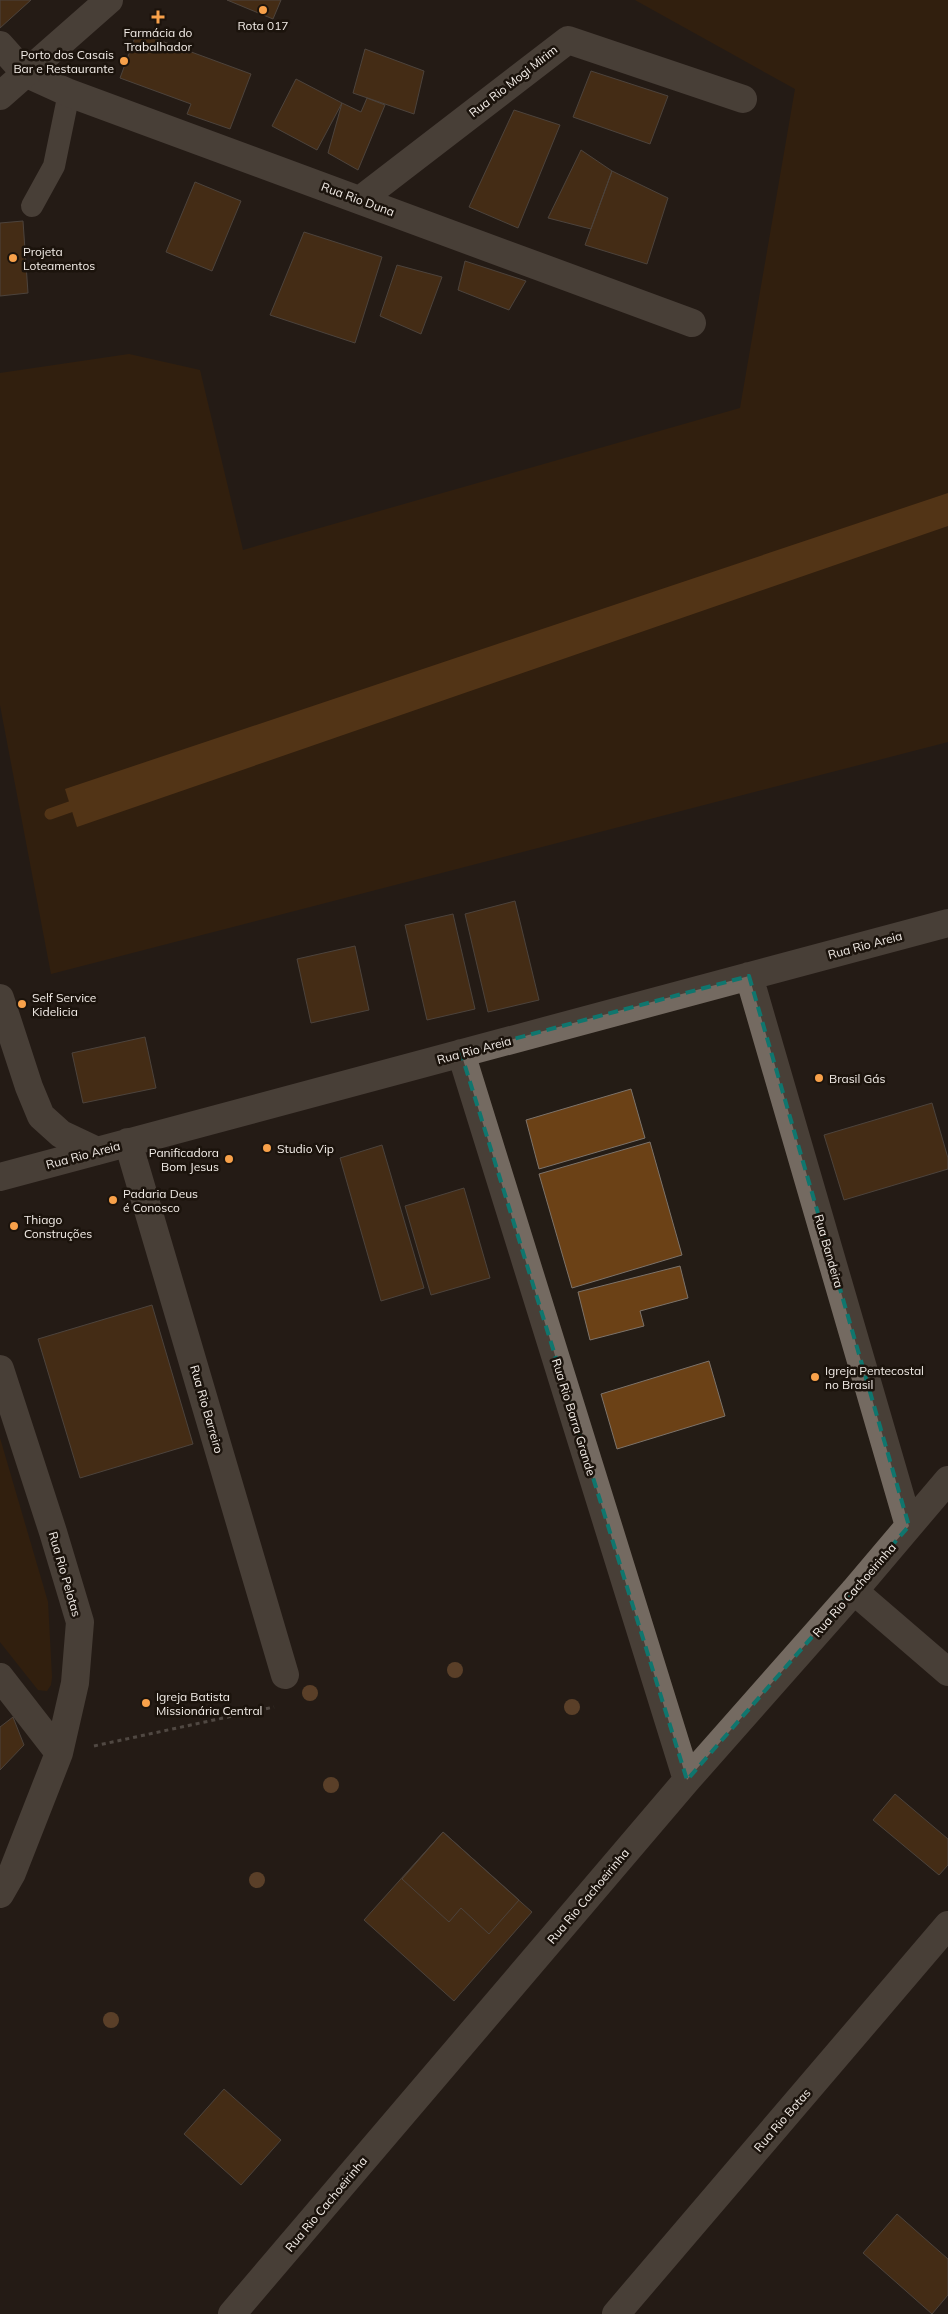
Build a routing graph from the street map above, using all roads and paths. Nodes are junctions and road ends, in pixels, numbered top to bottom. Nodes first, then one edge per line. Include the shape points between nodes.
1 (110, 0) edge
2 (0, 44) edge
3 (25, 73) junction
4 (69, 93) junction
5 (0, 96) edge
6 (743, 99) dead end
7 (360, 200) junction
8 (32, 206) dead end
9 (692, 324) dead end
10 (948, 923) edge
11 (749, 976) junction
12 (0, 998) edge
13 (461, 1053) junction
14 (128, 1142) junction
15 (98, 1151) junction
16 (0, 1177) edge
17 (0, 1369) edge
18 (948, 1480) edge
19 (909, 1526) junction
20 (854, 1591) junction
21 (948, 1672) edge
22 (285, 1675) joint
23 (0, 1677) edge
24 (59, 1753) junction
25 (687, 1780) junction
26 (0, 1894) edge
27 (948, 1925) edge
28 (232, 2314) edge
29 (616, 2314) edge

1 - 3 street
2 - 3 street
3 - 4 street, Rua Rio Duna
3 - 5 street
4 - 7 street, Rua Rio Duna
4 - 8 lane via 54,166
6 - 7 street, Rua Rio Mogi Mirim via 568,40
7 - 9 street, Rua Rio Duna
10 - 11 street, Rua Rio Areia
11 - 13 street, Rua Rio Areia
11 - 19 street, Rua Bandeira
12 - 15 street via 41,1116 61,1134
13 - 14 street, Rua Rio Areia
13 - 25 street, Rua Rio Barra Grande
14 - 15 street, Rua Rio Areia
14 - 22 street, Rua Rio Barreiro
15 - 16 street, Rua Rio Areia
17 - 24 street, Rua Rio Pelotas via 80,1622 75,1683
18 - 19 street, Rua Rio Cachoeirinha
19 - 20 street, Rua Rio Cachoeirinha
20 - 21 street
20 - 25 street, Rua Rio Cachoeirinha
22 - 24 path via 293,1695 287,1705
23 - 24 street
24 - 26 street, Rua Rio Pelotas via 12,1873
25 - 28 street, Rua Rio Cachoeirinha
27 - 29 street, Rua Rio Botas

